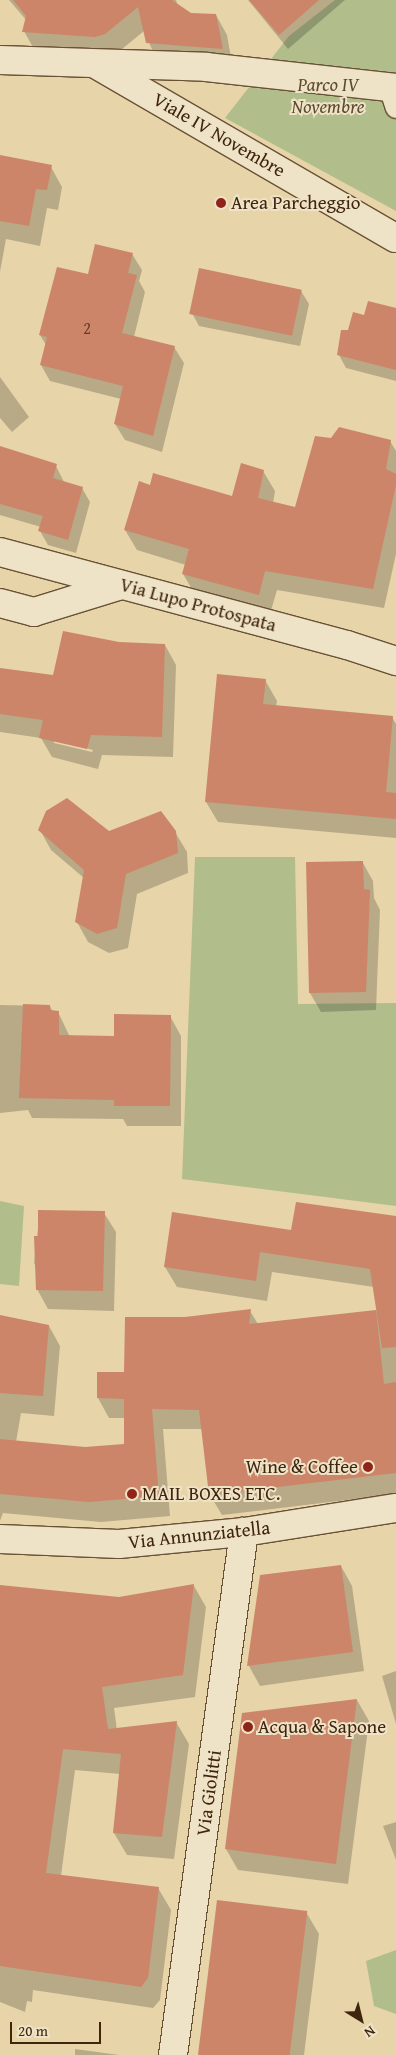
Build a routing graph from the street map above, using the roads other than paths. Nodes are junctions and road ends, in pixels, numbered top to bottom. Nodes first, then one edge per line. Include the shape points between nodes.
1 (0, 60) edge
2 (94, 64) junction
3 (394, 95) edge
4 (396, 238) edge
5 (0, 552) edge
6 (121, 585) junction
7 (0, 603) edge
8 (396, 662) edge
9 (396, 1508) edge
10 (244, 1532) junction
11 (0, 1539) edge
12 (173, 2055) edge

1 - 2 street, Viale IV Novembre
2 - 3 street, Viale IV Novembre via 206,67
2 - 4 street, Viale IV Novembre
5 - 6 street, Via Lupo Protospata
6 - 7 street via 34,612
6 - 8 street, Via Lupo Protospata
9 - 10 street, Via Annunziatella
10 - 11 street, Via Annunziatella via 119,1544
10 - 12 street, Via Giolitti

